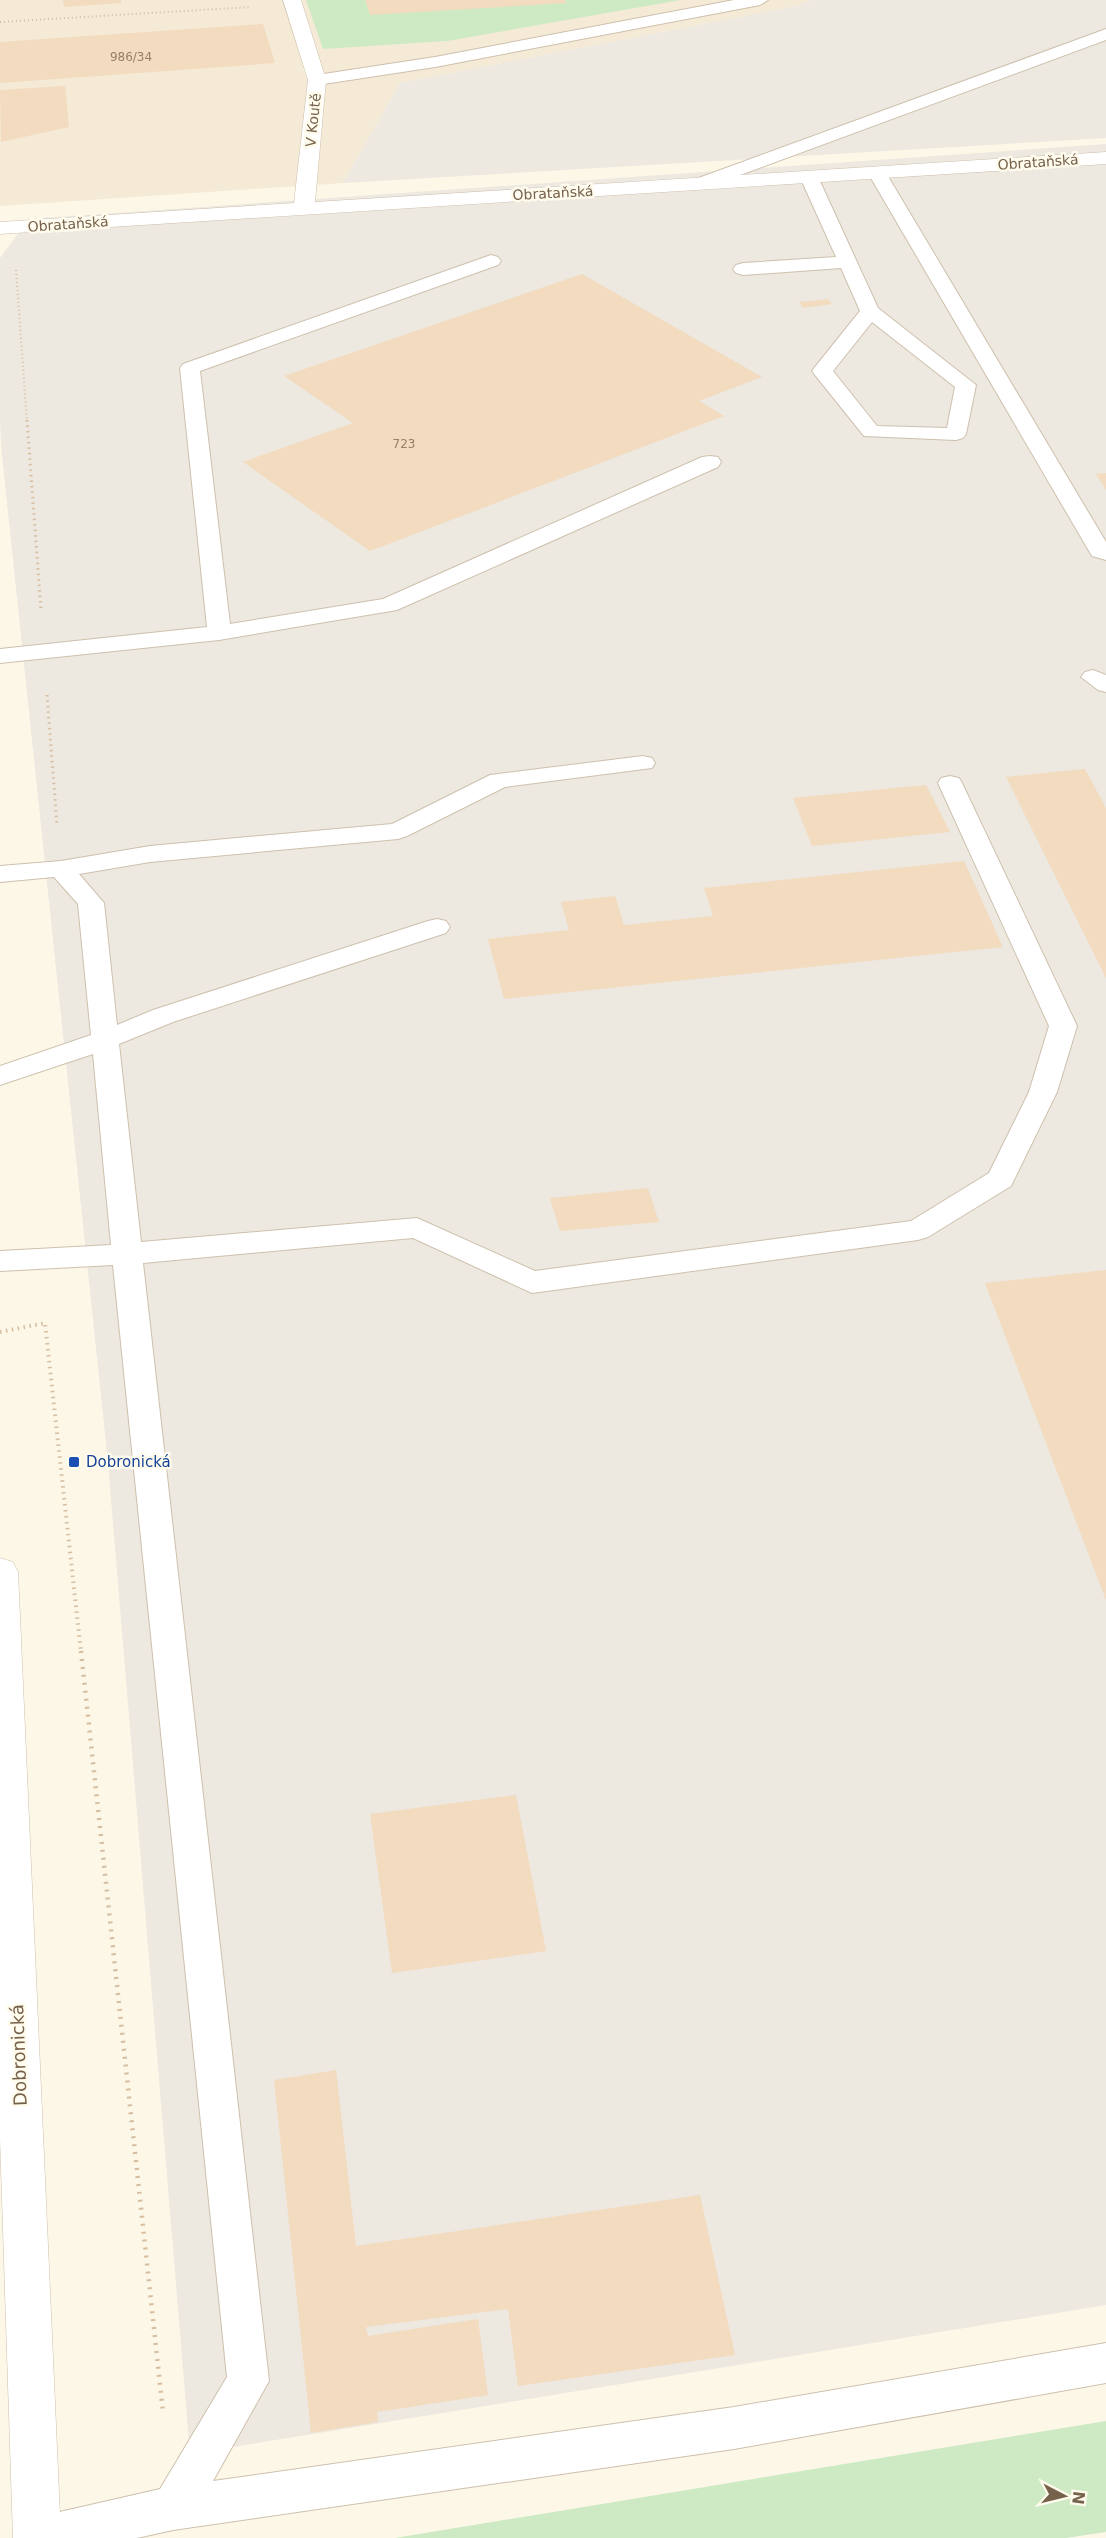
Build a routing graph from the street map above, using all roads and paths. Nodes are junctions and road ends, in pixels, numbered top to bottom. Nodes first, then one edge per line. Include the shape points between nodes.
1 (760, 0) edge
2 (292, 2) edge
3 (0, 22) edge
4 (1106, 34) edge
5 (317, 80) junction
6 (1106, 158) edge
7 (877, 174) junction
8 (809, 177) junction
9 (699, 184) junction
10 (304, 208) junction
11 (7, 228) edge
12 (491, 261) dead end
13 (847, 261) junction
14 (743, 269) dead end
15 (870, 311) junction
16 (710, 462) dead end
17 (1106, 554) edge
18 (219, 633) junction
19 (44, 652) junction
20 (0, 656) edge
21 (644, 763) dead end
22 (950, 783) dead end
23 (61, 869) junction
24 (0, 874) edge
25 (437, 927) dead end
26 (105, 1040) junction
27 (0, 1076) edge
28 (126, 1254) junction
29 (0, 1262) edge
30 (0, 1332) edge
31 (0, 1572) edge
32 (1106, 2363) edge
33 (163, 2413) dead end
34 (173, 2508) junction
35 (37, 2538) edge
36 (42, 2538) edge

1 - 5 lane via 435,62
2 - 3 path
2 - 5 street, V Koutě
4 - 9 lane
5 - 10 street, V Koutě
6 - 7 street, Obrataňská
7 - 8 street, Obrataňská
7 - 17 lane via 1100,551
8 - 9 street, Obrataňská
8 - 13 lane
9 - 10 street, Obrataňská
10 - 11 street, Obrataňská
11 - 19 path
12 - 18 lane via 190,368
13 - 14 lane
13 - 15 lane
15 - 15 lane via 822,371 872,432 956,434 966,385
16 - 18 lane via 389,605
18 - 19 lane
19 - 20 lane
19 - 23 path
21 - 23 lane via 499,780 398,831 150,854
22 - 28 lane via 1063,1026 1043,1092 1001,1179 918,1230 532,1282 417,1228
23 - 24 lane
23 - 26 lane via 91,903
25 - 26 lane via 163,1016
26 - 27 lane
26 - 28 lane
28 - 29 lane
28 - 34 lane via 248,2381
30 - 33 path via 45,1323
31 - 35 street, Dobronická
32 - 34 lane via 734,2428
34 - 36 lane

